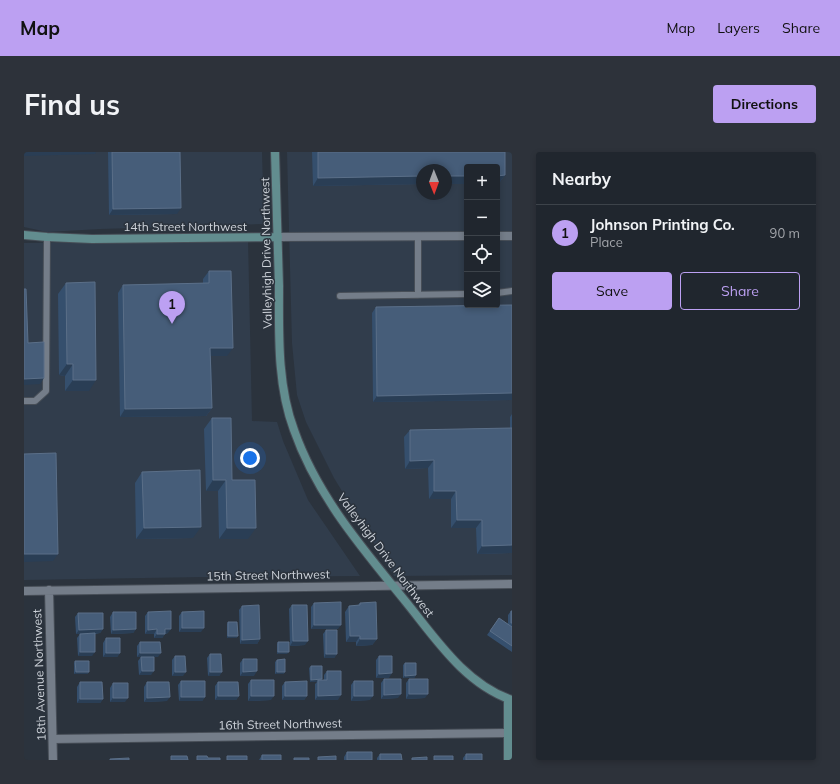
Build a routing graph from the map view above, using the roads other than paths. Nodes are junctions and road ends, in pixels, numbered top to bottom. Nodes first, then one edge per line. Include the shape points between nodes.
1 (275, 152) edge
2 (24, 235) edge
3 (464, 236) edge
4 (500, 236) edge
5 (512, 236) edge
6 (46, 237) junction
7 (278, 237) junction
8 (418, 237) junction
9 (512, 291) edge
10 (500, 293) edge
11 (464, 294) edge
12 (418, 295) junction
13 (340, 296) dead end
14 (24, 401) edge
15 (512, 584) edge
16 (391, 585) junction
17 (49, 590) junction
18 (24, 591) edge
19 (510, 700) edge
20 (507, 733) junction
21 (53, 739) junction
22 (53, 760) edge
23 (508, 760) edge

1 - 7 main road, Valleyhigh Drive Northwest
2 - 6 main road, 14th Street Northwest
3 - 8 street, 14th Street Northwest
4 - 5 street
6 - 7 main road, 14th Street Northwest
6 - 14 lane via 46,391 35,401
7 - 8 street, 14th Street Northwest
7 - 16 main road, Valleyhigh Drive Northwest via 280,352 286,403 294,430 308,466 324,493
8 - 12 lane
9 - 10 lane
11 - 12 lane
12 - 13 lane
15 - 16 street, 15th Street Northwest
16 - 17 street, 15th Street Northwest
16 - 19 main road, Valleyhigh Drive Northwest via 457,664 480,683
17 - 18 street, 15th Street Northwest
17 - 21 street, 18th Avenue Northwest
19 - 20 main road
20 - 21 street, 16th Street Northwest
20 - 23 main road
21 - 22 street, 18th Avenue Northwest

